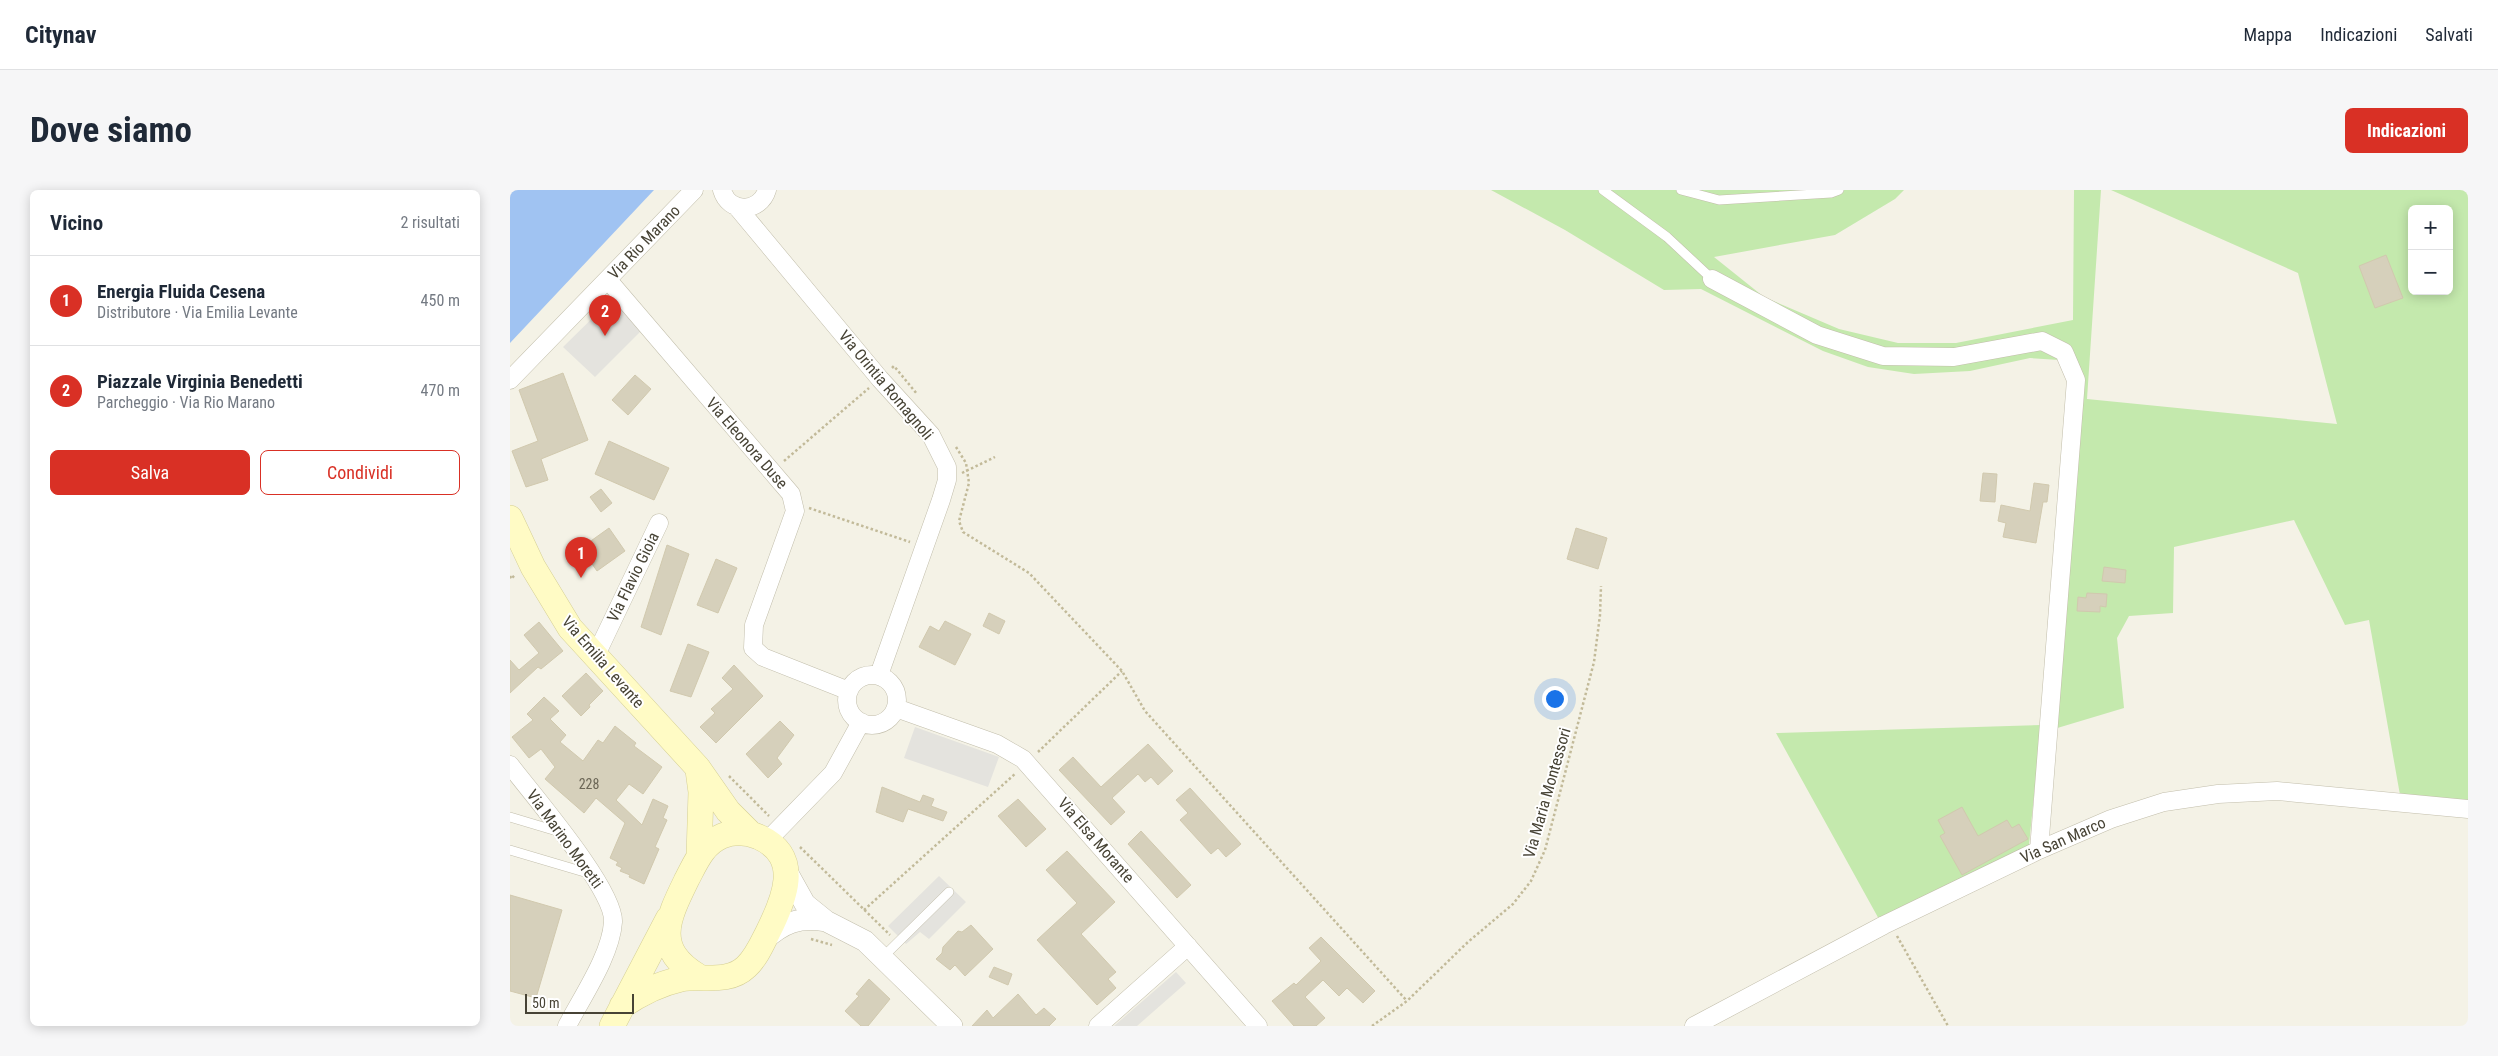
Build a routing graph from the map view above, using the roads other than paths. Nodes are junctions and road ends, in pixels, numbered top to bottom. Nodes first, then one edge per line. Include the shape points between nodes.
1 (694, 190) edge
2 (1603, 190) edge
3 (1681, 190) edge
4 (1839, 190) edge
5 (720, 192) edge
6 (764, 196) edge
7 (737, 207) junction
8 (760, 235) junction
9 (1712, 279) joint
10 (608, 280) junction
11 (510, 380) edge
12 (510, 518) edge
13 (659, 523) dead end
14 (595, 657) junction
15 (878, 676) junction
16 (849, 691) junction
17 (896, 708) junction
18 (861, 722) junction
19 (510, 765) edge
20 (698, 768) junction
21 (2468, 809) edge
22 (510, 817) edge
23 (562, 833) junction
24 (758, 837) junction
25 (510, 850) edge
26 (2039, 850) junction
27 (699, 856) junction
28 (786, 870) junction
29 (594, 875) junction
30 (949, 892) dead end
31 (668, 918) junction
32 (826, 920) junction
33 (763, 941) junction
34 (1188, 946) junction
35 (883, 957) junction
36 (698, 976) junction
37 (617, 1016) edge
38 (567, 1026) edge
39 (952, 1026) edge
40 (1098, 1026) edge
41 (1258, 1026) edge
42 (1694, 1026) edge

1 - 10 street, Via Rio Marano
2 - 9 lane via 1667,237
3 - 4 lane via 1719,200 1762,199
5 - 7 street, Via Orintia Romagnoli
6 - 7 street via 750,208
6 - 8 street via 759,212
7 - 8 street, Via Orintia Romagnoli
8 - 15 street, Via Orintia Romagnoli via 931,435 947,466 947,480
9 - 26 street via 1818,335 1883,356 1954,357 2042,341 2064,352 2076,380
10 - 11 street, Via Rio Marano
10 - 16 street, Via Eleonora Duse via 791,494 795,511 754,625 753,648 763,657
12 - 14 main road, Via Emilia Levante via 533,567 570,628
13 - 14 street, Via Flavio Gioia
14 - 20 main road, Via Emilia Levante
15 - 16 street via 864,676
15 - 17 street via 892,684 896,692
16 - 18 street via 850,712
17 - 18 street via 892,716 877,724
17 - 34 street, Via Elsa Morante via 997,744 1027,763
18 - 24 street via 833,773
19 - 23 street, Via Marino Moretti
20 - 24 main road, Via Emilia Levante via 728,811
20 - 27 main road via 701,792
21 - 26 street, Via San Marco via 2277,791 2218,794 2157,804 2112,818
22 - 23 lane
23 - 29 street, Via Marino Moretti
24 - 27 main road via 722,836 708,844
24 - 28 main road via 780,855
25 - 29 lane
26 - 42 street, Via San Marco via 1889,922
27 - 31 main road
28 - 32 street via 801,900
28 - 33 main road via 786,888
29 - 38 street, Via Marino Moretti via 607,896 613,922 607,949
30 - 35 lane
31 - 36 main road via 667,933 674,954 680,963
31 - 37 main road
32 - 33 street via 798,919 778,928
32 - 35 street via 865,941
33 - 36 main road via 741,971 713,979
34 - 40 street
34 - 41 street, Via Elsa Morante
35 - 39 street
36 - 37 main road via 645,990

